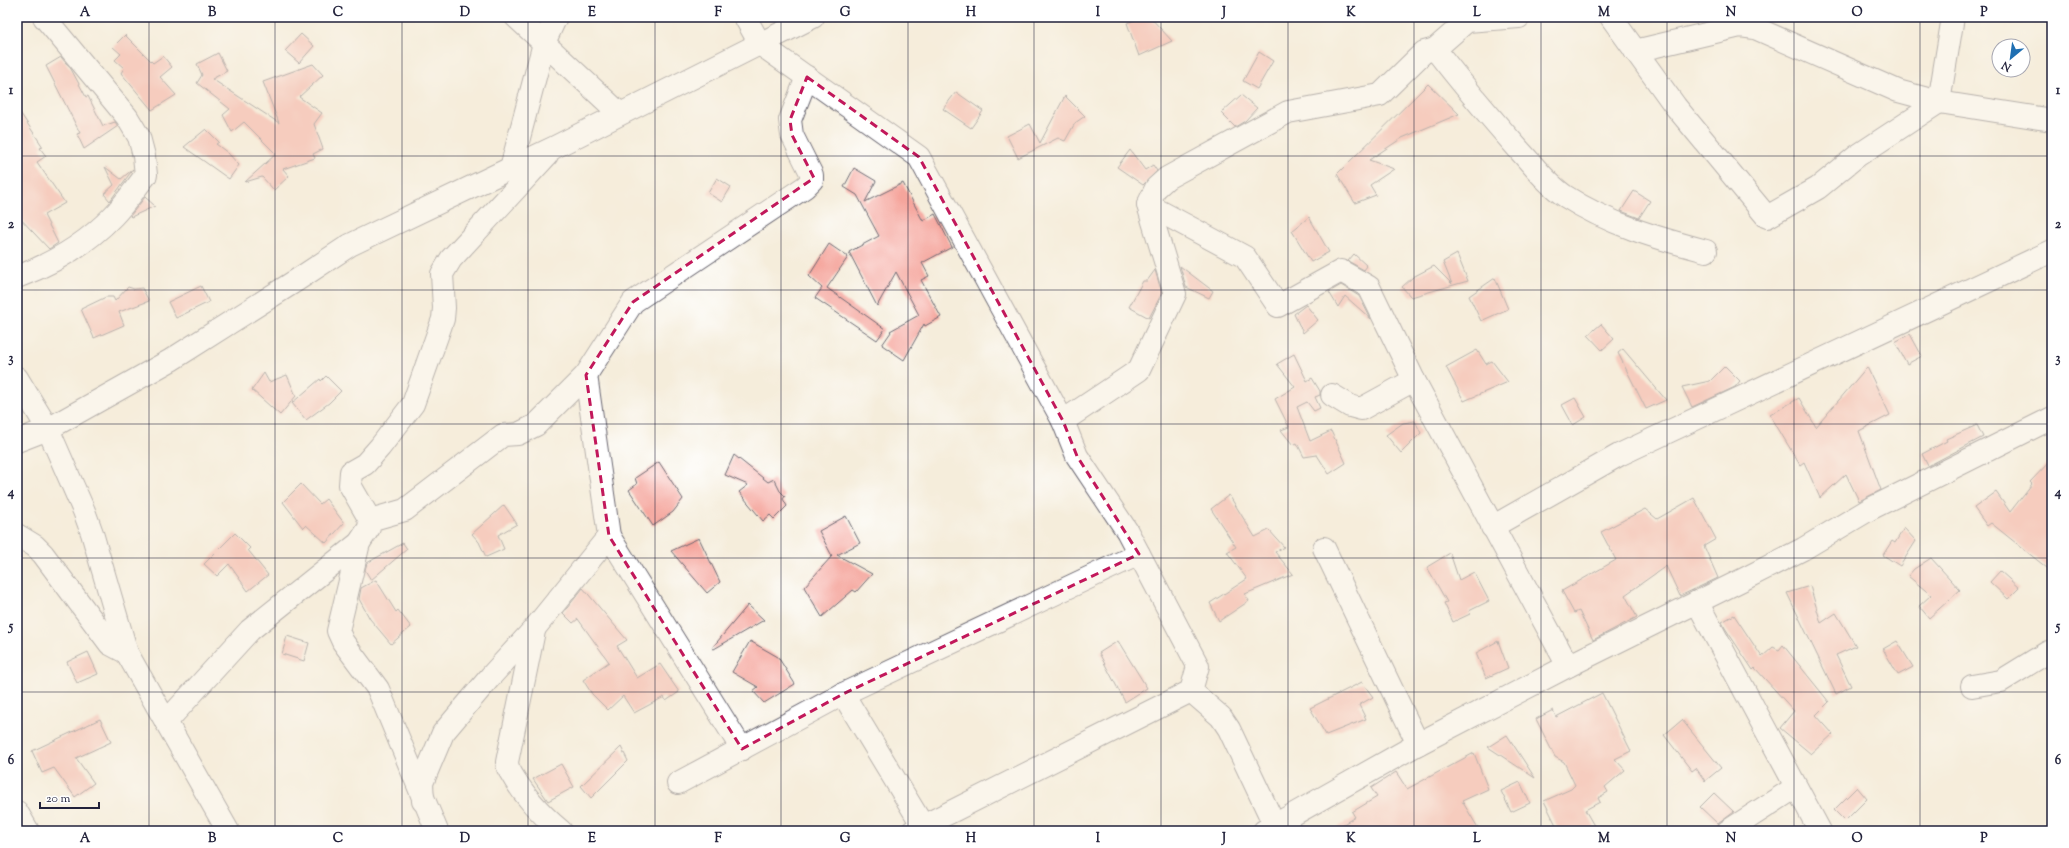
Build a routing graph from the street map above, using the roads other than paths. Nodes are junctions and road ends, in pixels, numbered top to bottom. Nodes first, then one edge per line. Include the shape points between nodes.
1 (44, 17) edge
2 (516, 17) edge
3 (556, 17) edge
4 (745, 17) edge
5 (812, 17) edge
6 (1519, 17) edge
7 (1611, 17) edge
8 (1953, 17) edge
9 (544, 43) junction
10 (760, 44) junction
11 (1435, 49) junction
12 (1635, 51) junction
13 (807, 77) junction
14 (1938, 102) junction
15 (619, 113) junction
16 (2052, 120) edge
17 (555, 147) junction
18 (511, 168) junction
19 (1148, 205) junction
20 (1706, 251) dead end
21 (2052, 251) edge
22 (17, 277) edge
23 (586, 375) junction
24 (17, 378) edge
25 (1414, 380) junction
26 (1332, 395) dead end
27 (2052, 418) edge
28 (1063, 421) junction
29 (48, 429) junction
30 (17, 441) edge
31 (370, 520) junction
32 (1492, 527) junction
33 (17, 535) edge
34 (609, 536) junction
35 (359, 543) junction
36 (1324, 548) dead end
37 (1139, 554) junction
38 (1697, 602) junction
39 (534, 630) junction
40 (2052, 652) edge
41 (127, 653) junction
42 (1568, 666) junction
43 (1972, 686) dead end
44 (1191, 692) junction
45 (843, 694) junction
46 (166, 722) junction
47 (1418, 744) junction
48 (742, 749) junction
49 (678, 783) dead end
50 (1796, 786) junction
51 (423, 801) junction
52 (17, 812) edge
53 (918, 828) edge
54 (1269, 828) edge
55 (28, 831) edge
56 (228, 831) edge
57 (436, 831) edge
58 (561, 831) edge
59 (1728, 831) edge
60 (1820, 831) edge

1 - 22 street via 127,117 139,137 146,175 114,216 89,238 40,269
2 - 9 street
3 - 9 street
4 - 10 street
5 - 10 street
6 - 11 street via 1467,21
7 - 12 street
8 - 14 street
9 - 15 street
9 - 18 street
10 - 13 street
10 - 15 street
11 - 19 street via 1424,52 1380,95 1288,112 1167,178 1156,188
11 - 20 street via 1534,167 1564,195 1594,213 1648,235
12 - 14 street via 1740,26 1755,28 1898,91
12 - 14 street via 1676,106 1767,217 1818,188 1857,156
13 - 23 street via 790,120 792,135 812,175 812,180 633,302
13 - 28 street via 918,157
14 - 16 street
15 - 17 street
17 - 18 street
17 - 31 street via 451,259 442,274 443,319 413,404 380,448 365,464 351,472 349,478
18 - 29 street via 350,245 171,360
19 - 25 street via 1245,257 1278,306 1341,271 1369,287
19 - 28 street via 1175,294 1139,370
21 - 32 street via 1619,455
23 - 31 street via 536,425 518,434 503,435 405,510
23 - 34 street
24 - 29 street
25 - 26 street via 1361,409 1350,406
25 - 32 street
27 - 38 street via 1870,509 1803,549
28 - 37 street via 1077,456 1127,531
29 - 30 street
29 - 41 street via 92,533
31 - 35 street via 369,528
32 - 42 street
33 - 41 street via 43,554 110,644
34 - 39 street
34 - 48 street
35 - 46 street via 250,630
35 - 51 street via 338,630 378,689
36 - 47 street
37 - 44 street via 1198,666
37 - 45 street
38 - 42 street
38 - 50 street
39 - 51 street via 442,733 422,783
39 - 58 street via 507,762 508,768 533,804
40 - 43 street via 2001,681
41 - 46 street
42 - 47 street
44 - 53 street
44 - 54 street via 1221,717
45 - 48 street
45 - 53 street
46 - 56 street
47 - 54 street
48 - 49 street
50 - 59 street
50 - 60 street
51 - 57 street
52 - 55 street

